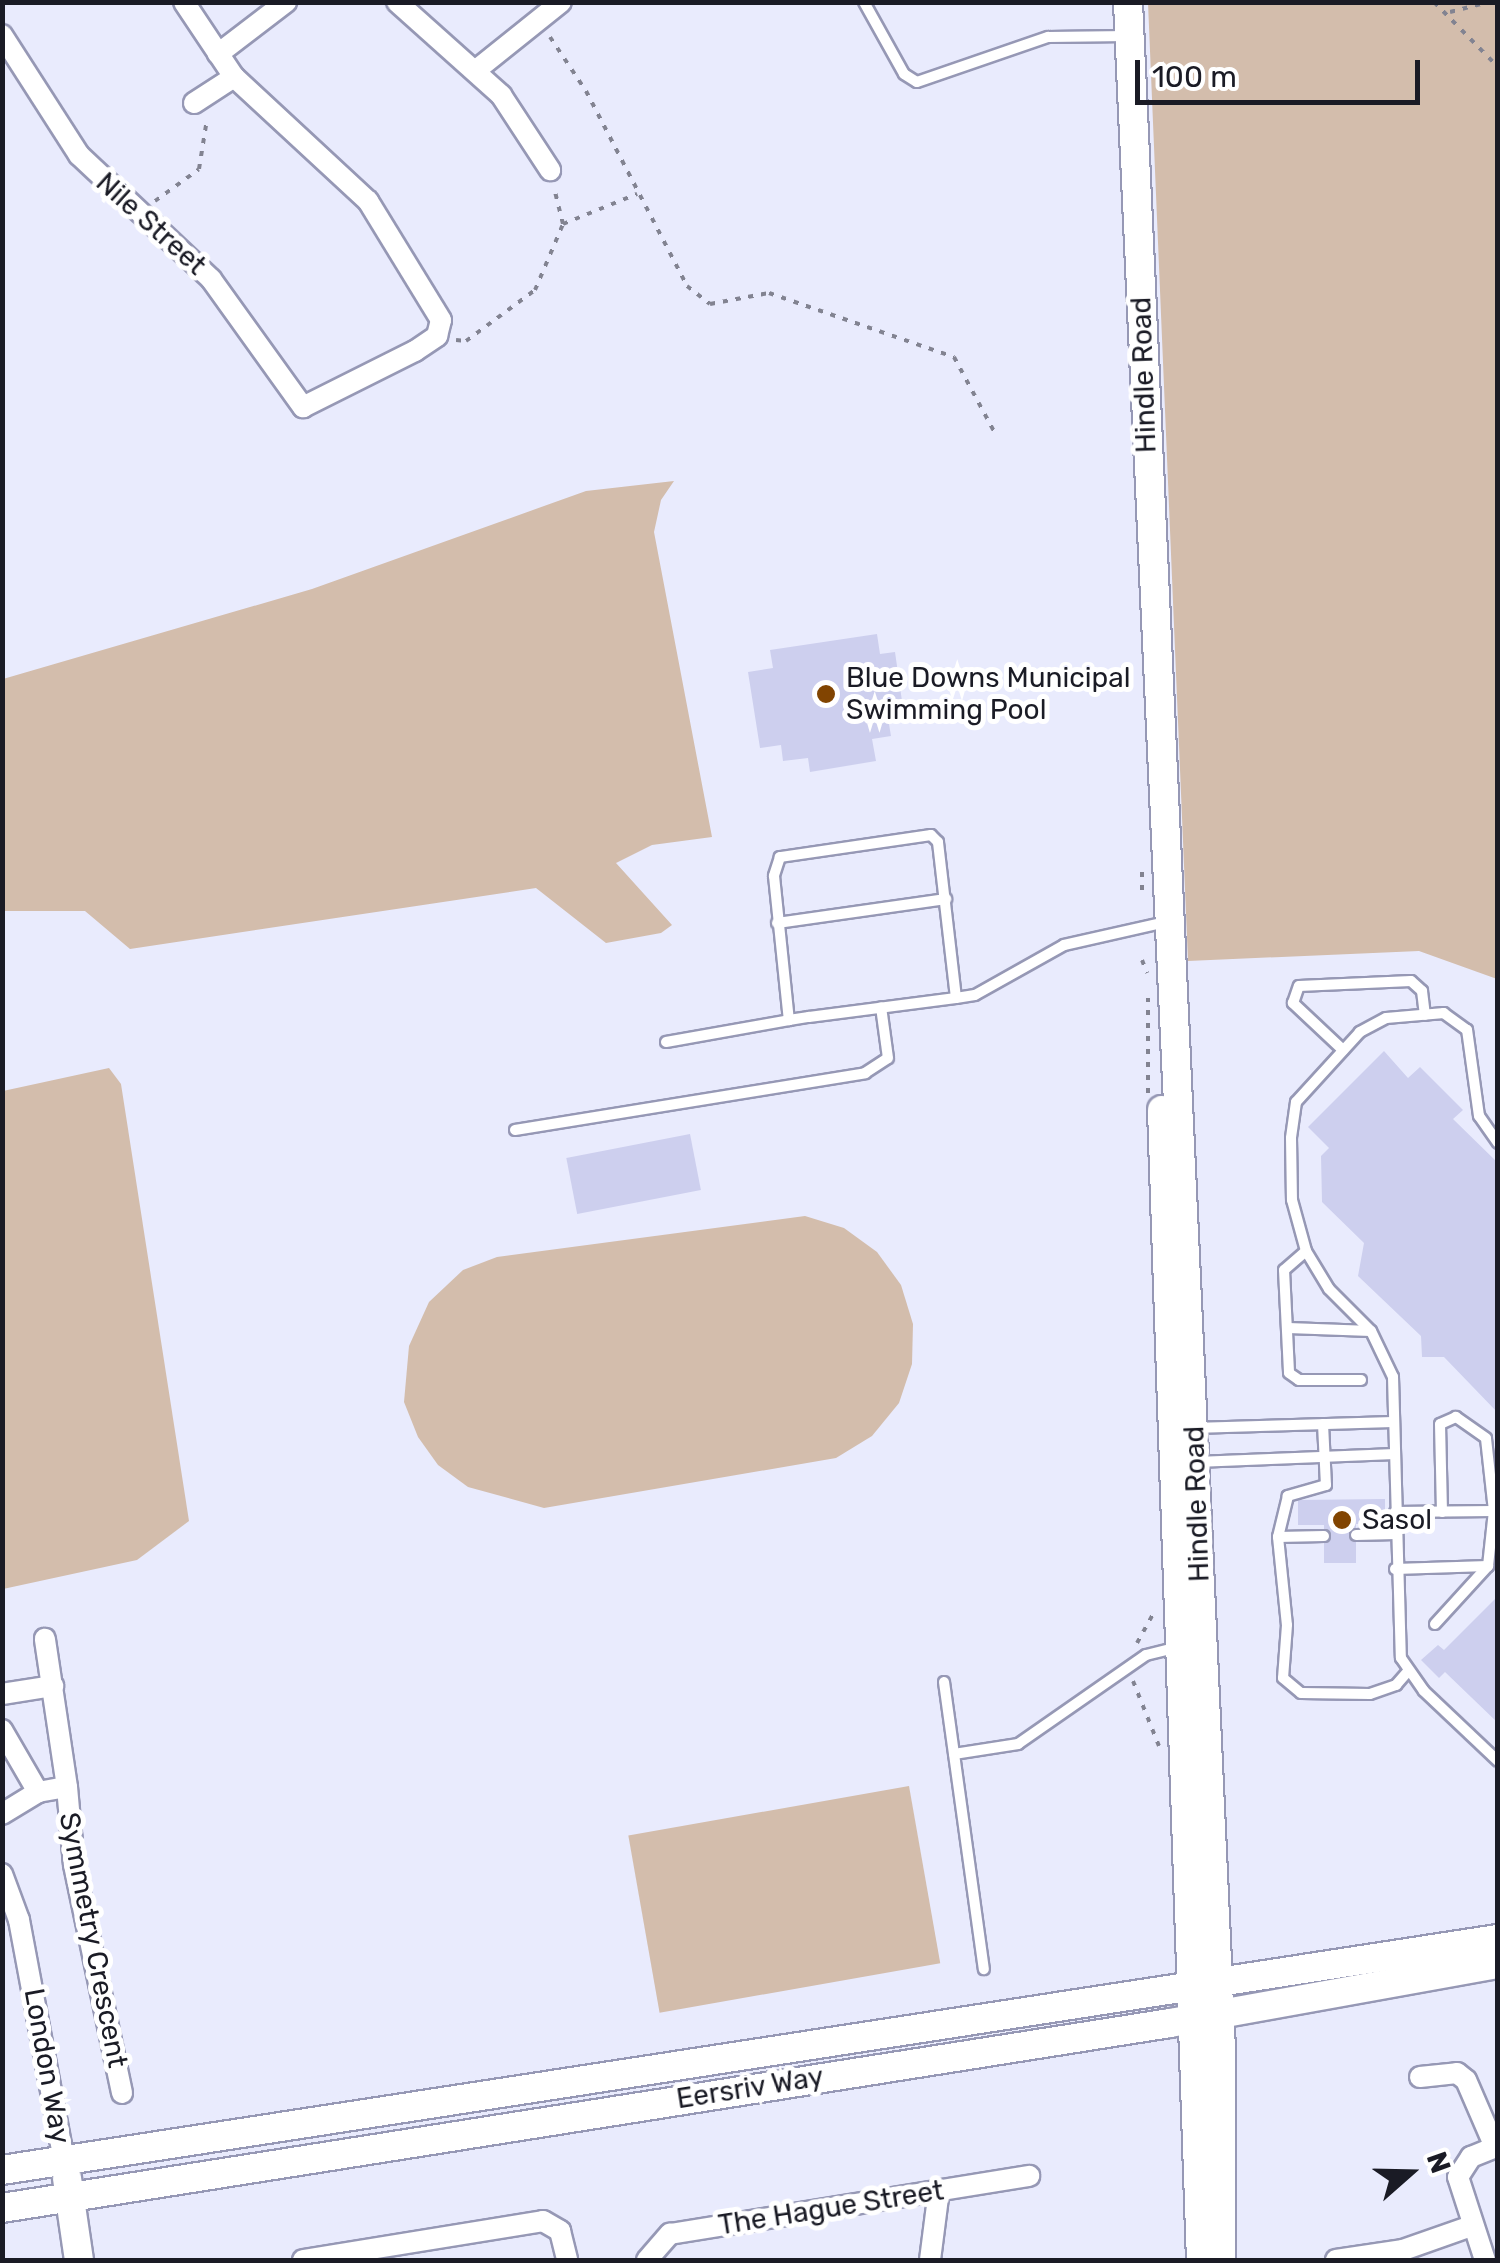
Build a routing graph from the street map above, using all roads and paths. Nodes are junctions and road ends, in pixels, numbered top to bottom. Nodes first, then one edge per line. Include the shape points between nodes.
1 (184, 2) edge
2 (286, 2) edge
3 (397, 2) edge
4 (531, 2) edge
5 (562, 2) edge
6 (864, 2) edge
7 (1128, 2) edge
8 (1434, 2) edge
9 (1489, 2) edge
10 (1448, 13) junction
11 (542, 23) junction
12 (2, 35) edge
13 (1129, 36) junction
14 (218, 54) junction
15 (1498, 67) edge
16 (475, 72) junction
17 (234, 78) junction
18 (213, 91) junction
19 (194, 103) dead end
20 (550, 170) joint
21 (638, 193) junction
22 (138, 213) junction
23 (563, 224) junction
24 (434, 338) junction
25 (996, 435) dead end
26 (946, 899) junction
27 (1165, 922) junction
28 (777, 923) junction
29 (956, 998) junction
30 (881, 1008) junction
31 (1425, 1015) junction
32 (789, 1020) junction
33 (666, 1042) dead end
34 (1343, 1050) junction
35 (515, 1130) dead end
36 (1498, 1144) edge
37 (1306, 1252) junction
38 (1288, 1328) junction
39 (1371, 1331) junction
40 (1360, 1380) dead end
41 (1393, 1422) junction
42 (1323, 1424) junction
43 (1183, 1428) junction
44 (1395, 1454) junction
45 (1326, 1456) junction
46 (1184, 1462) junction
47 (1494, 1511) junction
48 (1395, 1512) junction
49 (1442, 1512) junction
50 (1396, 1534) junction
51 (1356, 1535) dead end
52 (1278, 1536) junction
53 (1324, 1536) dead end
54 (1488, 1566) junction
55 (1396, 1569) junction
56 (1435, 1624) dead end
57 (45, 1639) dead end
58 (1180, 1647) junction
59 (1408, 1671) junction
60 (944, 1682) dead end
61 (53, 1686) junction
62 (2, 1694) edge
63 (2, 1730) edge
64 (954, 1754) junction
65 (1498, 1761) edge
66 (66, 1787) junction
67 (38, 1792) junction
68 (2, 1814) edge
69 (2, 1874) edge
70 (1498, 1939) edge
71 (1498, 1964) edge
72 (984, 1969) dead end
73 (1205, 1981) junction
74 (1207, 2017) junction
75 (1420, 2077) dead end
76 (122, 2093) dead end
77 (1496, 2146) edge
78 (64, 2160) junction
79 (2, 2170) edge
80 (1029, 2176) dead end
81 (939, 2190) junction
82 (70, 2197) junction
83 (2, 2208) edge
84 (1471, 2226) junction
85 (79, 2260) edge
86 (302, 2260) edge
87 (567, 2260) edge
88 (647, 2260) edge
89 (930, 2260) edge
90 (1201, 2260) edge
91 (1221, 2260) edge
92 (1336, 2260) edge
93 (1484, 2260) edge

1 - 14 street
2 - 14 street
3 - 16 street
4 - 11 street
5 - 11 street
6 - 13 lane via 904,74 917,82 1048,37
7 - 13 main road, Hindle Road
8 - 10 path
9 - 10 path
10 - 15 path
11 - 16 street
11 - 21 path
12 - 22 street, Nile Street via 79,155
13 - 27 main road, Hindle Road
14 - 17 street
16 - 20 street via 512,108
17 - 18 street
17 - 24 street via 368,201 439,314
18 - 19 street
18 - 22 path via 199,169
20 - 23 path
21 - 23 path
21 - 25 path via 687,286 710,304 769,293 954,358
22 - 24 street, Nile Street via 220,289 303,407
23 - 24 path via 535,290 466,342
26 - 28 lane
26 - 28 lane via 931,834 786,851 774,876
26 - 29 lane
27 - 29 lane via 1064,945 1003,984
27 - 43 main road, Hindle Road
28 - 32 lane
29 - 30 lane
30 - 32 lane
30 - 35 lane via 888,1058 865,1073
31 - 34 lane via 1375,1021
31 - 34 lane via 1422,991 1411,980 1300,986 1293,1003
31 - 36 lane via 1444,1013 1467,1030 1479,1116
32 - 33 lane
34 - 37 lane via 1296,1102 1292,1200
37 - 38 lane via 1285,1266
37 - 39 lane via 1329,1288
38 - 39 lane
38 - 40 lane via 1292,1378
39 - 41 lane via 1392,1378
41 - 42 lane
41 - 44 lane
42 - 43 lane
42 - 45 lane
43 - 46 main road, Hindle Road
44 - 45 lane
44 - 48 lane
45 - 46 lane
45 - 52 lane via 1326,1485 1288,1496
46 - 58 main road, Hindle Road
46 - 73 main road, Hindle Road
47 - 49 lane
47 - 49 lane via 1486,1438 1456,1417 1440,1424
47 - 54 lane
48 - 49 lane
48 - 50 lane
50 - 51 lane
50 - 55 lane
52 - 53 lane
52 - 59 lane via 1286,1684 1300,1694 1370,1694 1396,1685
54 - 55 lane
54 - 56 lane
55 - 59 lane via 1396,1638
57 - 61 street, Symmetry Crescent
58 - 64 lane via 1146,1655 1018,1744
58 - 73 main road, Hindle Road
59 - 65 lane
60 - 64 lane
61 - 62 street
61 - 66 street, Symmetry Crescent
63 - 67 street, Symmetry Crescent
64 - 72 lane
66 - 67 street, Symmetry Crescent
66 - 76 street, Symmetry Crescent via 74,1865
67 - 68 street, Symmetry Crescent
69 - 78 street, London Way via 19,1920
70 - 73 main road, Eersriv Way
71 - 74 main road, Eersriv Way
73 - 74 main road, Hindle Road
73 - 78 main road, Eersriv Way
74 - 82 main road, Eersriv Way
74 - 90 main road, Hindle Road
74 - 91 main road, Hindle Road
75 - 77 street via 1457,2074 1466,2080
77 - 84 street via 1460,2170
78 - 79 main road, Eersriv Way
78 - 82 main road, London Way
80 - 81 street, The Hague Street
81 - 88 street, The Hague Street via 670,2234
81 - 89 street
82 - 83 main road, Eersriv Way
82 - 85 main road, London Way
84 - 92 street via 1403,2250
84 - 93 street
86 - 87 street via 543,2221 560,2231

